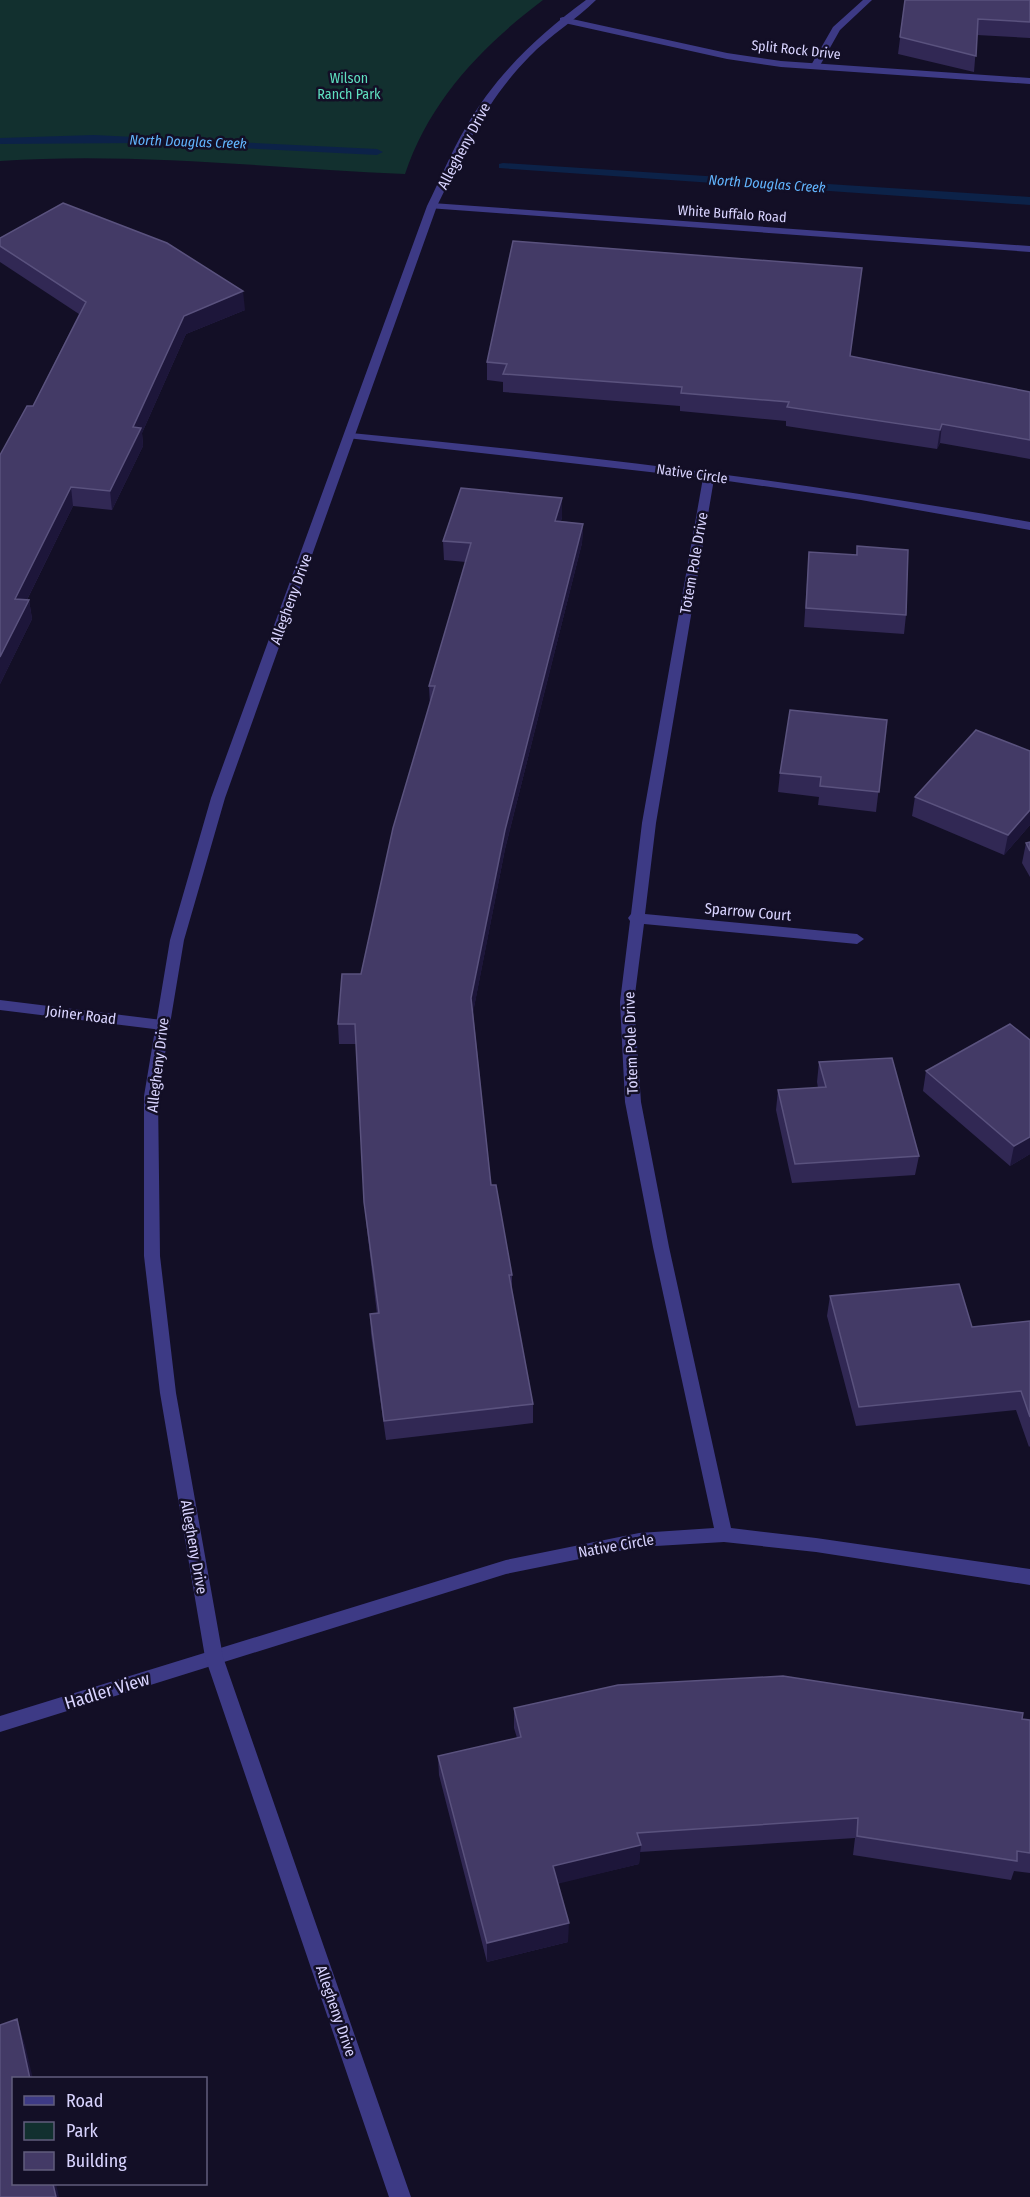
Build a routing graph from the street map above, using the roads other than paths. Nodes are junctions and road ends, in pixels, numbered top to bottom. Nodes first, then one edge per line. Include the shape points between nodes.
1 (592, 0) edge
2 (868, 0) edge
3 (563, 20) junction
4 (814, 67) junction
5 (1030, 81) edge
6 (432, 206) junction
7 (1030, 249) edge
8 (351, 436) junction
9 (710, 476) junction
10 (1030, 526) edge
11 (635, 918) junction
12 (857, 939) dead end
13 (0, 1005) edge
14 (162, 1025) junction
15 (724, 1535) junction
16 (1030, 1577) edge
17 (214, 1657) junction
18 (0, 1724) edge
19 (400, 2197) edge

1 - 3 street, Allegheny Drive
2 - 4 street via 836,29
3 - 4 street, Split Rock Drive via 727,56
3 - 6 street, Allegheny Drive via 491,95 471,126
4 - 5 street, Split Rock Drive
6 - 7 street, White Buffalo Road
6 - 8 street, Allegheny Drive
8 - 9 street, Native Circle via 549,454
8 - 14 street, Allegheny Drive via 218,798 177,940
9 - 10 street, Native Circle via 948,510
9 - 11 street, Totem Pole Drive
11 - 12 street, Sparrow Court
11 - 15 street, Totem Pole Drive via 627,1002 633,1102 660,1247
13 - 14 street, Joiner Road
14 - 17 street, Allegheny Drive via 151,1096 152,1256 168,1393
15 - 16 street, Native Circle
15 - 17 street, Native Circle via 639,1540 507,1567
17 - 18 street, Hadler View
17 - 19 street, Allegheny Drive

